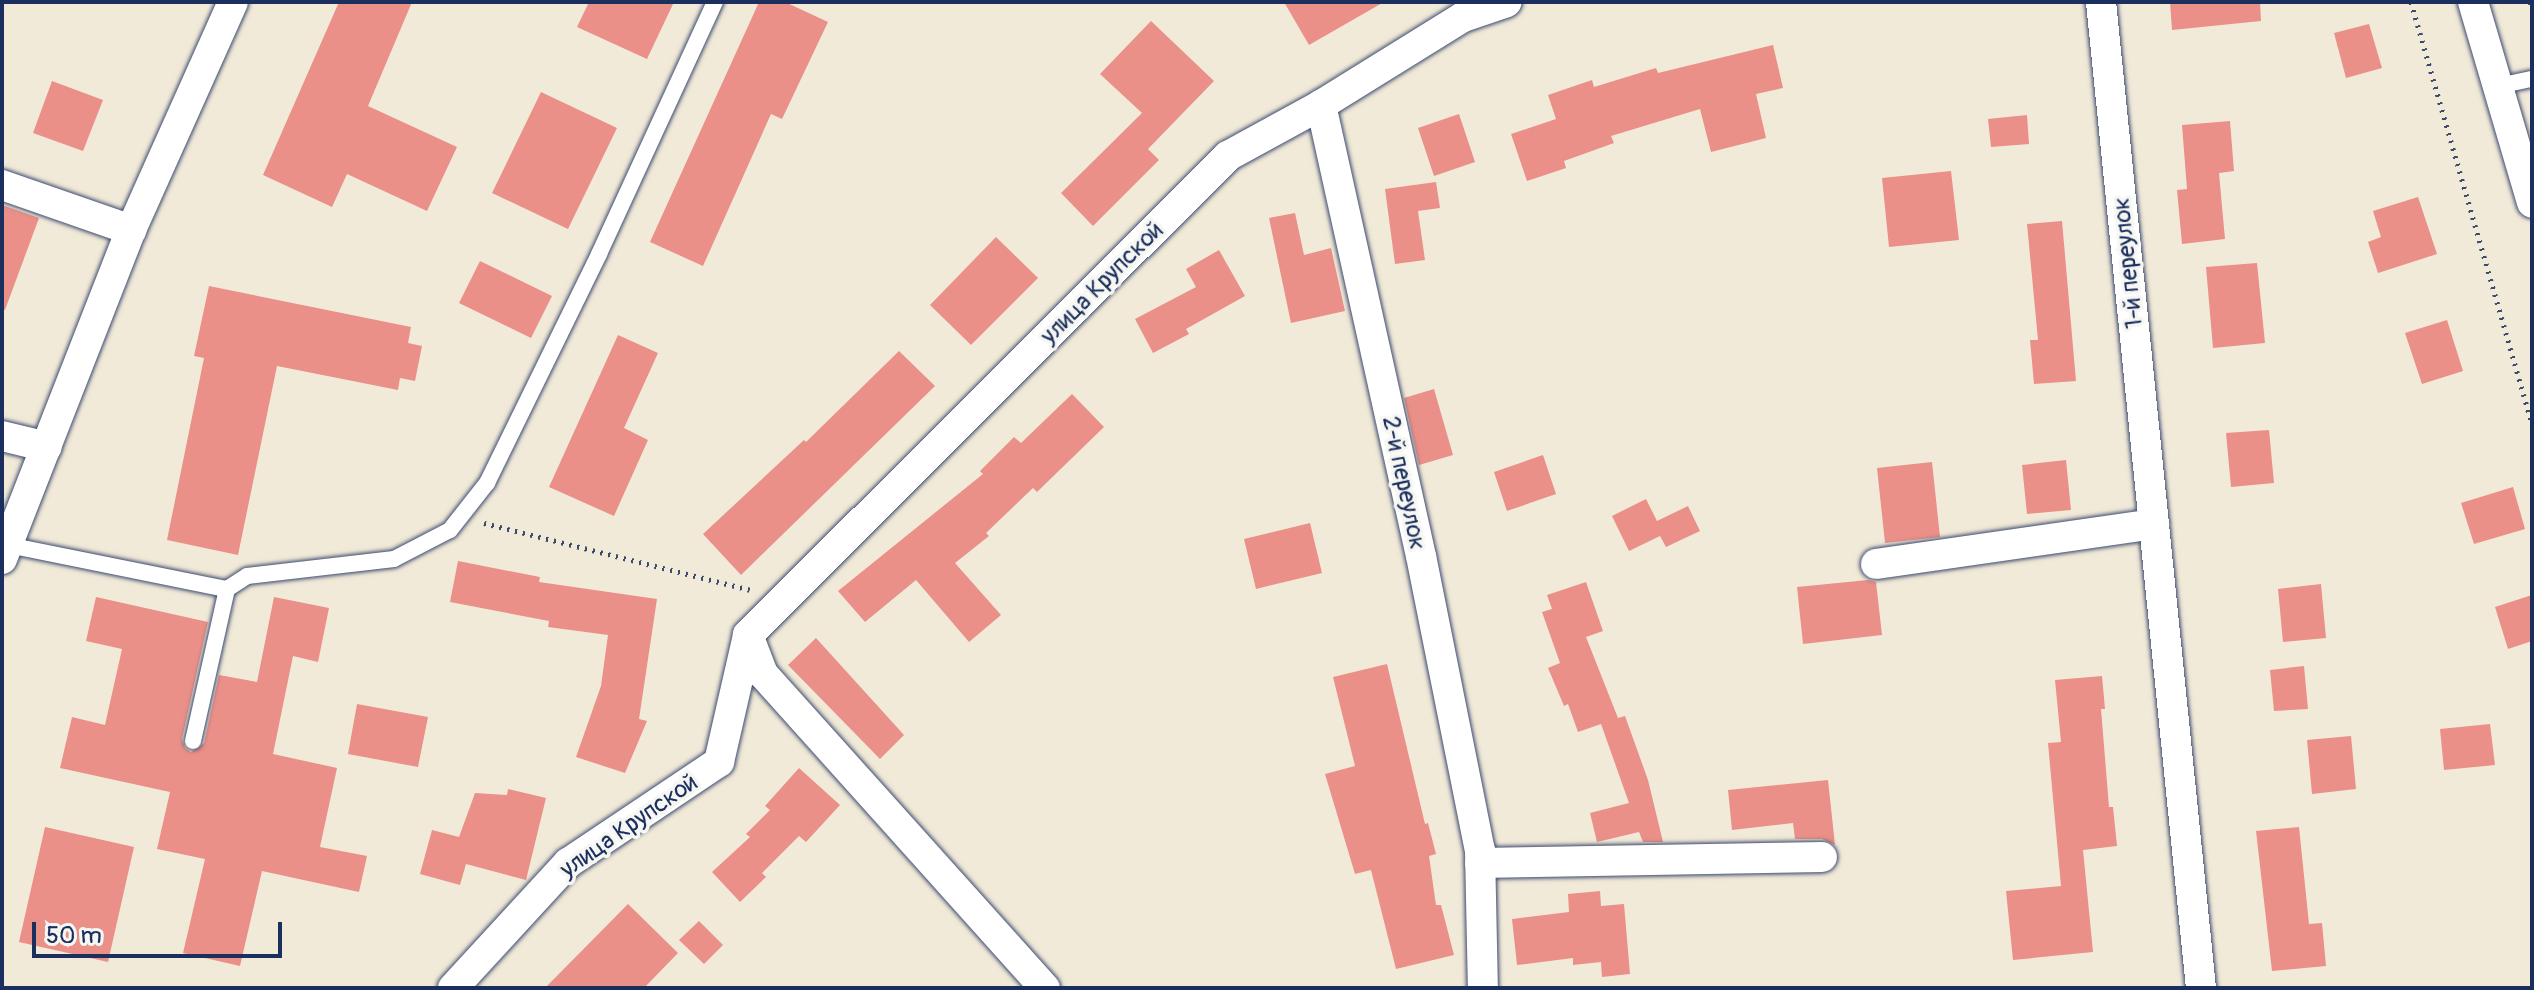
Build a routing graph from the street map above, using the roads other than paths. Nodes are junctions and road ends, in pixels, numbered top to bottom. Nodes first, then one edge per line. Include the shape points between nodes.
1 (233, 2) edge
2 (715, 2) edge
3 (1507, 2) edge
4 (2101, 2) edge
5 (2473, 2) edge
6 (1465, 9) edge
7 (2532, 79) edge
8 (2498, 86) junction
9 (1321, 105) junction
10 (2, 185) edge
11 (2532, 203) edge
12 (131, 230) junction
13 (2, 436) edge
14 (47, 447) junction
15 (2154, 524) junction
16 (5, 552) edge
17 (1876, 564) dead end
18 (227, 589) junction
19 (748, 635) junction
20 (193, 741) dead end
21 (1822, 857) dead end
22 (1480, 863) junction
23 (453, 988) edge
24 (1045, 988) edge
25 (1483, 988) edge
26 (2201, 988) edge

1 - 12 street
2 - 18 lane via 494,469 450,530 394,559 247,576
3 - 6 street, улица Крупской
4 - 15 street, 1-й переулок
5 - 8 street
6 - 9 street, улица Крупской
7 - 8 lane
8 - 11 street
9 - 19 street, улица Крупской via 1228,156
9 - 22 street, 2-й переулок via 1421,556
10 - 12 street
12 - 14 street
13 - 14 street
14 - 16 street
15 - 17 street
15 - 26 street, 1-й переулок
16 - 18 lane
18 - 20 lane
19 - 23 street, улица Крупской via 719,762 568,863
19 - 24 street via 763,674
21 - 22 street
22 - 25 street, 2-й переулок

